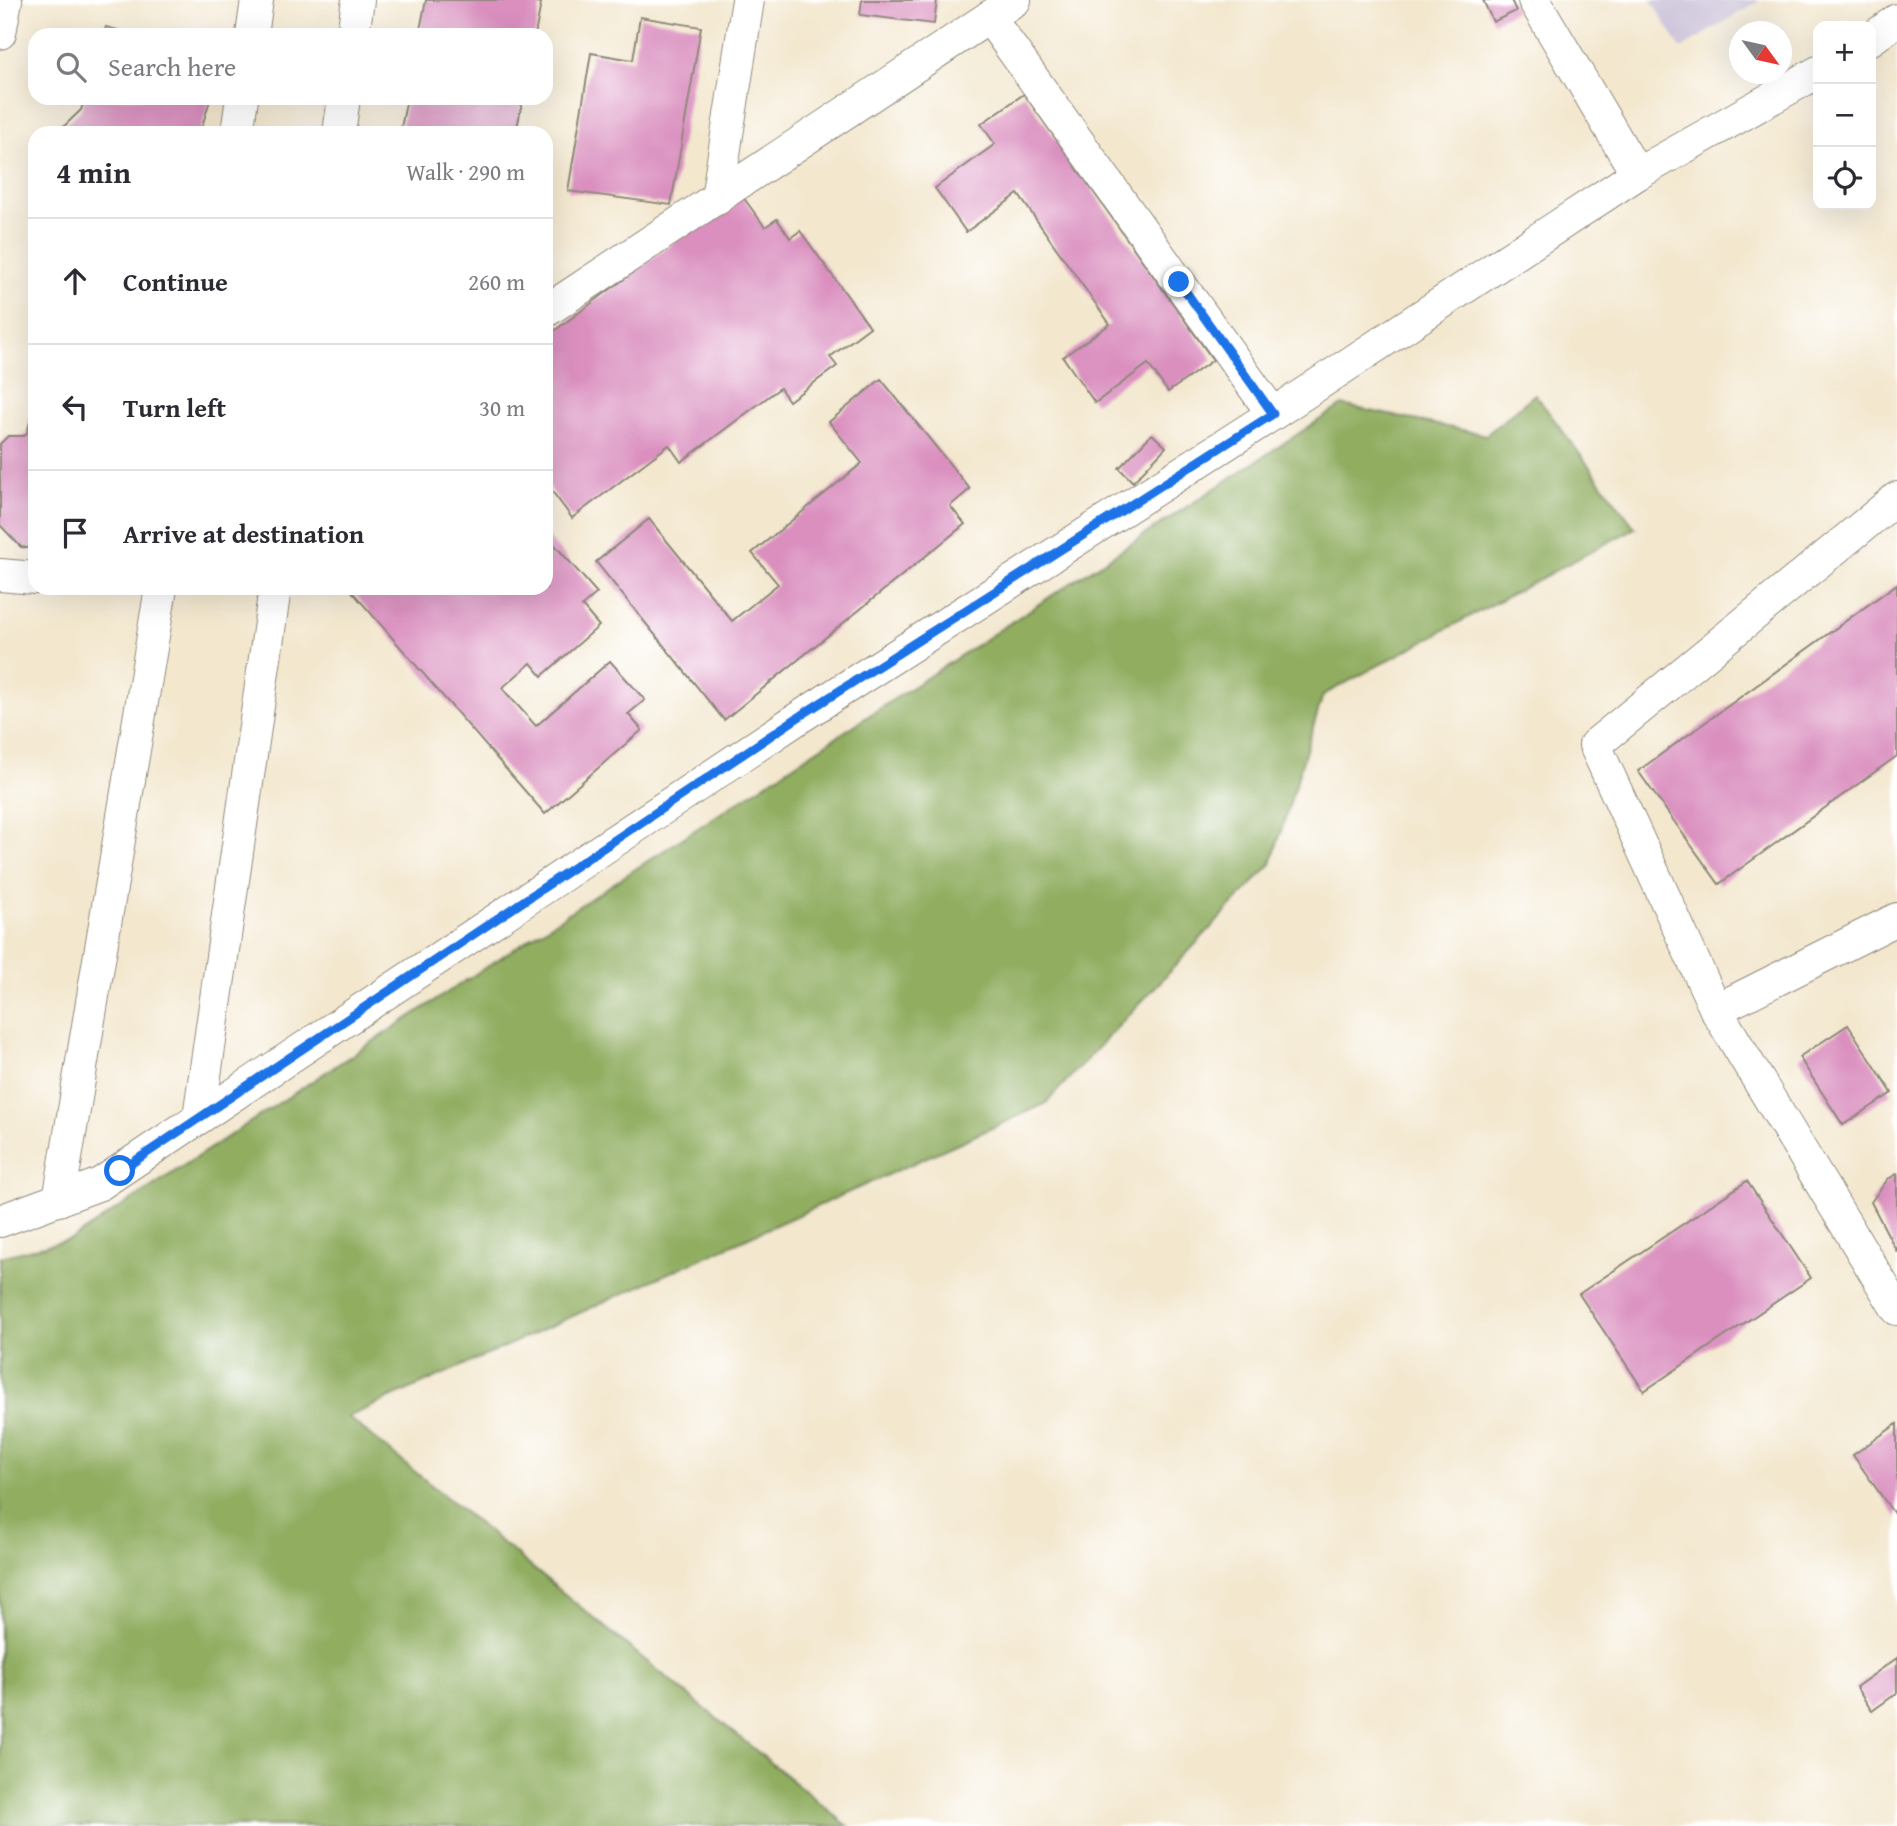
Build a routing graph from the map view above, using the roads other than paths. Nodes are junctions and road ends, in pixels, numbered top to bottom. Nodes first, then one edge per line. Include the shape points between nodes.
1 (6, 0) edge
2 (257, 0) edge
3 (358, 0) edge
4 (748, 0) edge
5 (1015, 0) edge
6 (1535, 0) edge
7 (989, 17) junction
8 (1897, 20) edge
9 (253, 28) edge
10 (354, 28) edge
11 (0, 33) edge
12 (1876, 35) edge
13 (1813, 75) edge
14 (241, 105) edge
15 (343, 105) edge
16 (238, 126) edge
17 (340, 126) edge
18 (1637, 174) junction
19 (717, 199) junction
20 (553, 306) edge
21 (1273, 414) junction
22 (1897, 498) edge
23 (0, 575) edge
24 (28, 577) edge
25 (154, 595) edge
26 (274, 595) edge
27 (1897, 919) edge
28 (1716, 1010) junction
29 (200, 1117) junction
30 (59, 1199) junction
31 (0, 1221) edge
32 (1897, 1309) edge

1 - 11 street
2 - 9 street
3 - 10 street
4 - 19 street
5 - 7 street
6 - 18 street
7 - 19 street
7 - 21 street
8 - 12 street
13 - 18 street
14 - 16 street
15 - 17 street
18 - 21 street
19 - 20 street
21 - 29 street via 800,716
22 - 28 street via 1595,745
23 - 24 street
25 - 30 street
26 - 29 street
27 - 28 street
28 - 32 street
29 - 30 street via 100,1184
30 - 31 street

